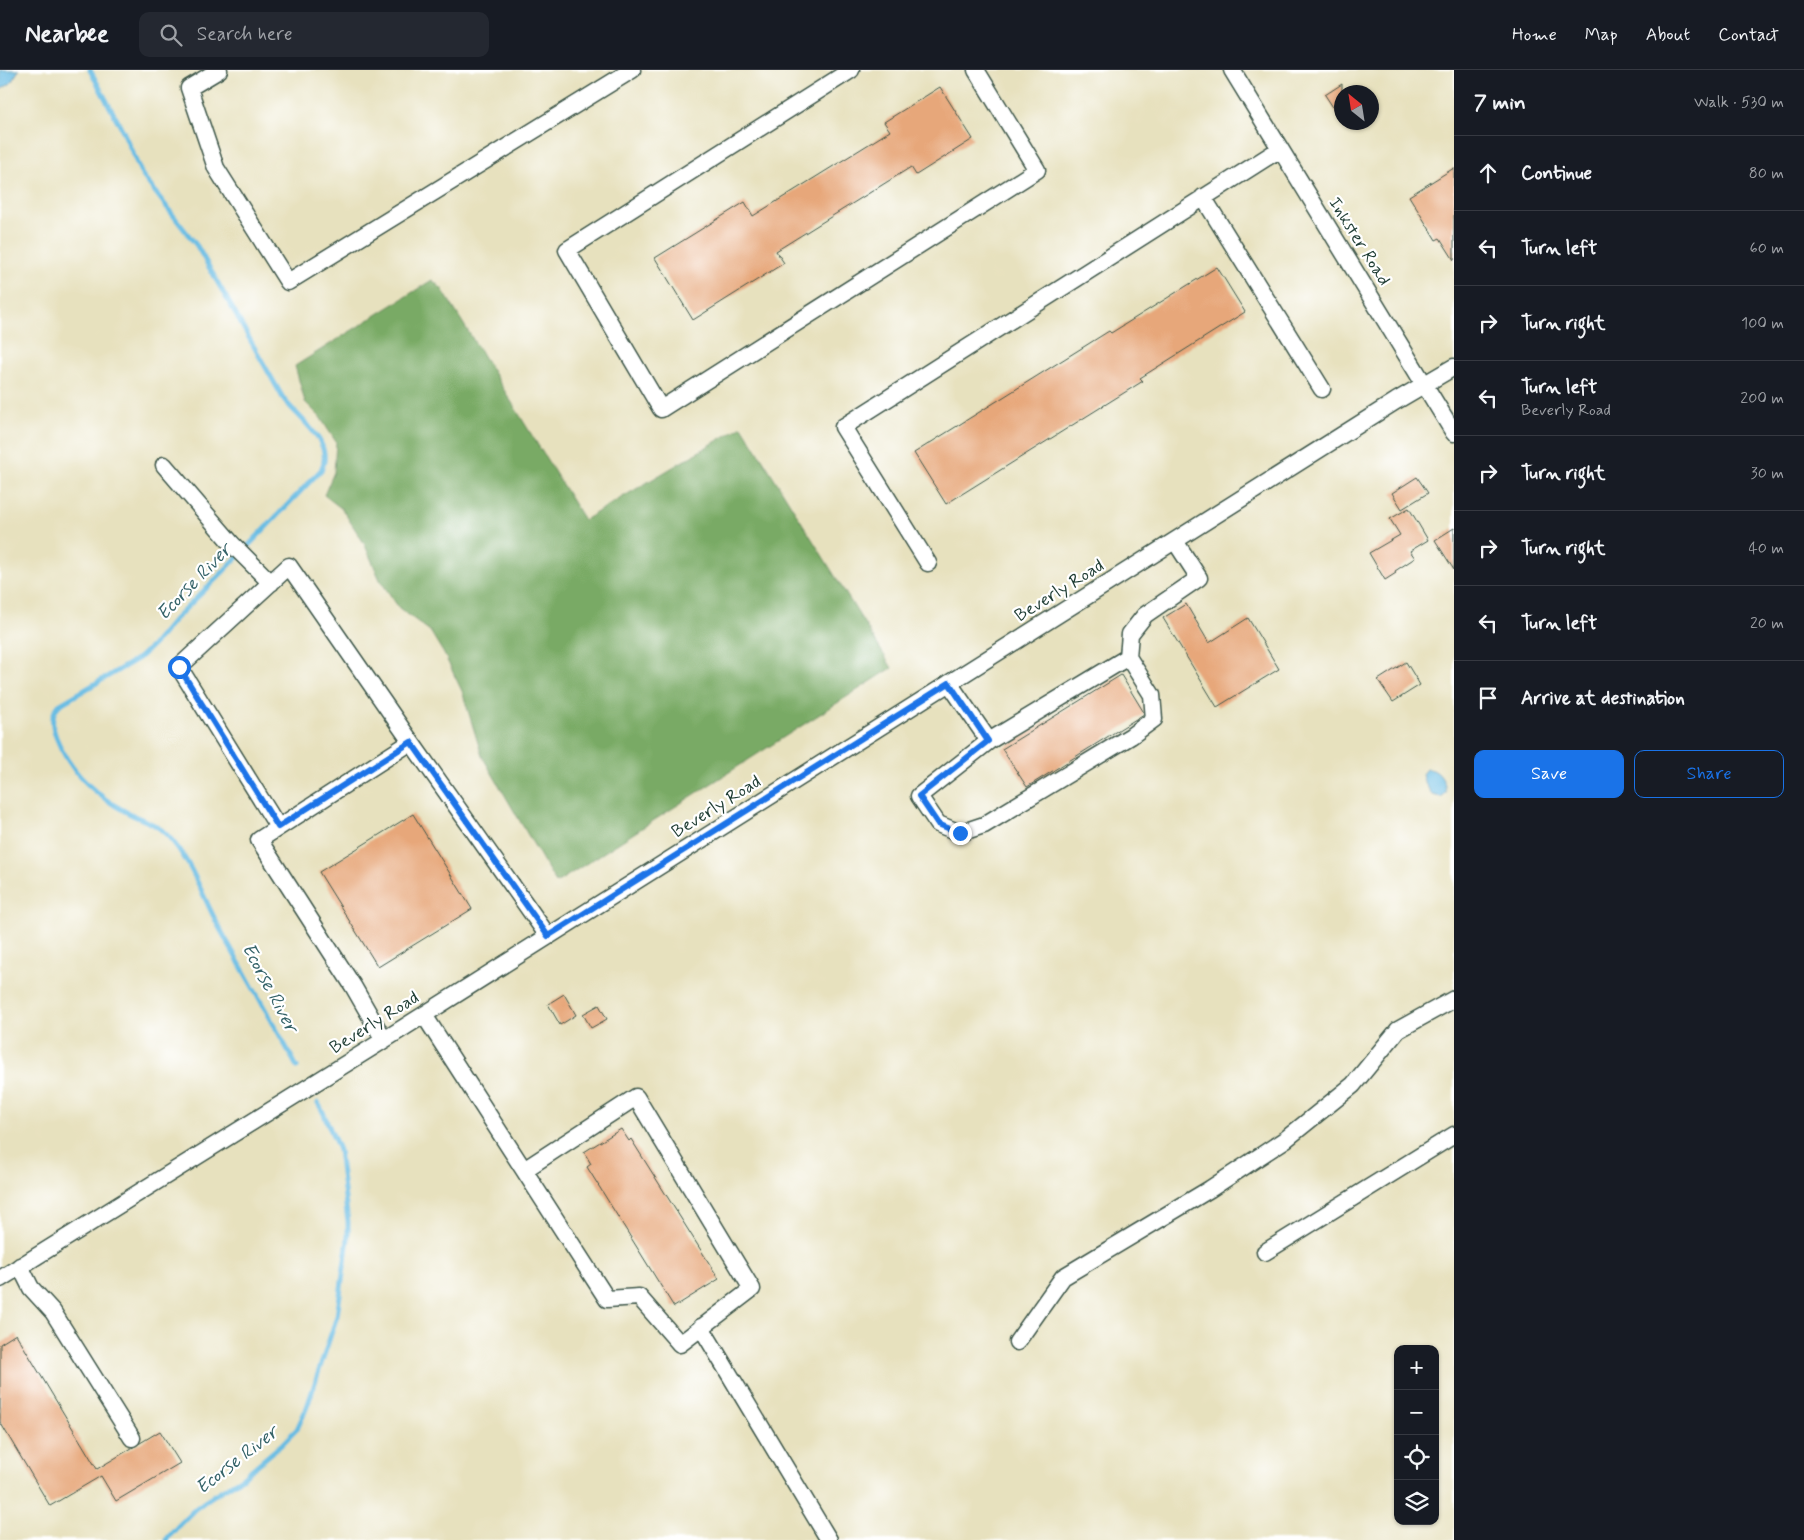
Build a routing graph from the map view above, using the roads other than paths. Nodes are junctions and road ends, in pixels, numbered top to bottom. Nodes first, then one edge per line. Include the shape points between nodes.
1 (632, 70) edge
2 (851, 70) edge
3 (976, 70) edge
4 (1232, 70) edge
5 (212, 72) edge
6 (1280, 149) junction
7 (1203, 198) junction
8 (1454, 367) edge
9 (1425, 385) junction
10 (1322, 389) dead end
11 (1454, 433) edge
12 (164, 465) dead end
13 (1174, 541) junction
14 (928, 564) dead end
15 (270, 583) junction
16 (1128, 656) junction
17 (949, 683) junction
18 (988, 741) junction
19 (411, 742) junction
20 (278, 827) junction
21 (548, 936) junction
22 (1454, 999) edge
23 (424, 1015) junction
24 (384, 1040) junction
25 (1454, 1135) edge
26 (524, 1170) junction
27 (1265, 1252) dead end
28 (20, 1266) junction
29 (0, 1279) edge
30 (701, 1327) junction
31 (1017, 1342) dead end
32 (132, 1438) dead end
33 (830, 1540) edge

1 - 5 street via 288,282 216,168 189,88
2 - 3 street via 567,250 661,409 1037,170
4 - 6 street, Inkster Road
6 - 7 street
6 - 9 street, Inkster Road
7 - 10 street
7 - 14 street via 843,427
8 - 9 street, Beverly Road
9 - 11 street, Inkster Road
9 - 13 street, Beverly Road
12 - 15 street
13 - 16 street via 1199,578 1145,615 1130,634
13 - 17 street, Beverly Road
15 - 19 street via 289,566
15 - 20 street via 179,667
16 - 18 street
16 - 18 street via 1152,695 1154,719 984,826 960,833 938,824 919,796
17 - 18 street
17 - 21 street, Beverly Road
19 - 20 street
19 - 21 street
20 - 24 street via 259,840
21 - 23 street, Beverly Road
22 - 31 street via 1398,1030 1353,1085 1286,1139 1210,1190 1062,1277
23 - 24 street, Beverly Road
23 - 26 street
24 - 28 street, Beverly Road
25 - 27 street
26 - 30 street via 608,1299 639,1297 680,1344
26 - 30 street via 636,1097 752,1288
28 - 29 street, Beverly Road
28 - 32 street via 31,1288 53,1312
30 - 33 street

